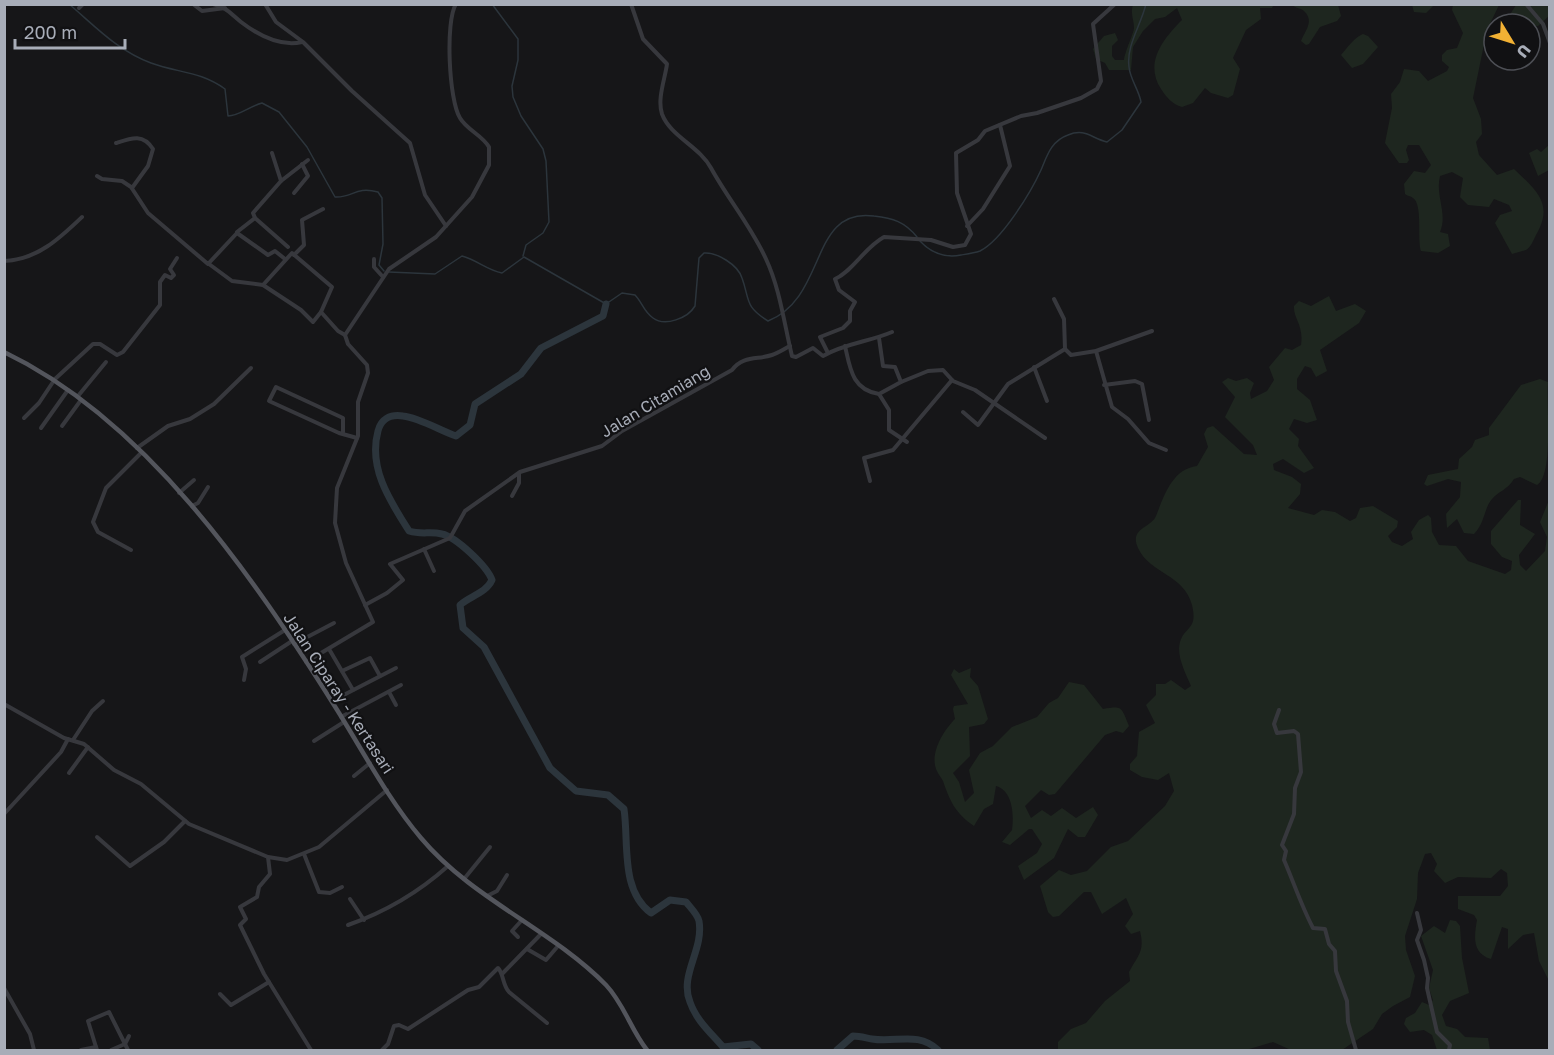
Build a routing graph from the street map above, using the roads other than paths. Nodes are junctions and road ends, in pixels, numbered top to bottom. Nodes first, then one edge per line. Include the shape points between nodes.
1 (193, 4) edge
2 (213, 4) edge
3 (265, 4) edge
4 (456, 4) edge
5 (631, 4) edge
6 (1115, 4) edge
7 (1526, 4) edge
8 (226, 8) junction
9 (303, 42) junction
10 (1550, 43) edge
11 (1000, 124) junction
12 (116, 143) dead end
13 (272, 153) dead end
14 (308, 160) dead end
15 (302, 164) junction
16 (97, 176) dead end
17 (281, 181) junction
18 (132, 188) junction
19 (294, 193) dead end
20 (322, 209) dead end
21 (82, 217) dead end
22 (255, 218) junction
23 (446, 226) junction
24 (968, 226) junction
25 (237, 233) junction
26 (288, 247) dead end
27 (294, 255) junction
28 (177, 258) dead end
29 (374, 259) dead end
30 (285, 260) junction
31 (4, 261) edge
32 (209, 264) junction
33 (384, 276) junction
34 (263, 285) junction
35 (1054, 299) dead end
36 (321, 312) junction
37 (1152, 331) dead end
38 (892, 332) dead end
39 (345, 335) junction
40 (879, 338) junction
41 (845, 345) junction
42 (790, 346) junction
43 (1065, 349) junction
44 (1096, 351) junction
45 (4, 352) edge
46 (828, 353) junction
47 (106, 362) dead end
48 (1034, 367) junction
49 (251, 368) dead end
50 (55, 379) junction
51 (952, 381) junction
52 (901, 382) junction
53 (1104, 385) junction
54 (69, 389) junction
55 (879, 394) junction
56 (80, 398) junction
57 (1047, 401) dead end
58 (994, 405) junction
59 (963, 412) dead end
60 (24, 417) dead end
61 (1149, 420) dead end
62 (62, 426) dead end
63 (40, 428) dead end
64 (343, 432) junction
65 (357, 438) junction
66 (1045, 438) dead end
67 (905, 440) junction
68 (136, 448) junction
69 (1166, 450) dead end
70 (141, 453) junction
71 (519, 474) junction
72 (194, 480) dead end
73 (870, 481) dead end
74 (208, 487) dead end
75 (179, 493) junction
76 (512, 496) dead end
77 (191, 507) junction
78 (424, 549) junction
79 (131, 550) dead end
80 (434, 572) dead end
81 (365, 605) junction
82 (334, 623) dead end
83 (285, 630) junction
84 (293, 642) junction
85 (329, 649) junction
86 (260, 662) dead end
87 (306, 662) junction
88 (396, 668) dead end
89 (342, 671) junction
90 (380, 676) junction
91 (244, 680) dead end
92 (401, 685) dead end
93 (353, 690) junction
94 (389, 692) junction
95 (103, 701) dead end
96 (332, 701) junction
97 (4, 704) edge
98 (396, 705) dead end
99 (1279, 710) dead end
100 (343, 719) junction
101 (71, 740) junction
102 (314, 741) dead end
103 (88, 747) junction
104 (370, 763) junction
105 (69, 773) dead end
106 (354, 776) dead end
107 (387, 790) junction
108 (4, 814) edge
109 (185, 821) junction
110 (97, 837) dead end
111 (490, 847) dead end
112 (304, 854) junction
113 (268, 857) junction
114 (448, 866) junction
115 (507, 875) dead end
116 (464, 879) junction
117 (342, 887) dead end
118 (487, 896) junction
119 (350, 898) dead end
120 (1417, 914) dead end
121 (364, 920) junction
122 (522, 921) junction
123 (348, 924) dead end
124 (541, 934) junction
125 (519, 937) dead end
126 (558, 946) junction
127 (527, 949) junction
128 (502, 974) junction
129 (269, 982) junction
130 (4, 988) edge
131 (220, 994) dead end
132 (547, 1023) dead end
133 (129, 1036) dead end
134 (125, 1044) junction
135 (97, 1049) edge
136 (34, 1050) edge
137 (81, 1050) edge
138 (111, 1050) edge
139 (128, 1050) edge
140 (311, 1050) edge
141 (382, 1050) edge
142 (647, 1050) edge
143 (1356, 1050) edge
144 (1449, 1050) edge

1 - 8 street via 202,10
2 - 8 street
3 - 9 street via 276,22
4 - 23 street via 451,12 450,31 456,110 464,123 486,142 490,155 480,185
5 - 42 street via 643,39 667,63 661,101 664,117 710,166 757,242 785,316
6 - 11 street via 1093,24 1101,81 1097,88 1082,98
7 - 10 street via 1543,24
8 - 9 street via 276,42
9 - 23 street via 410,143 425,195
11 - 24 street via 1010,166
11 - 24 street via 985,130 978,140 955,155 957,193
12 - 18 street via 140,138 153,149 147,168
13 - 17 street
14 - 15 street
15 - 17 street
15 - 19 street via 308,176
16 - 18 street via 122,181
17 - 22 street via 253,213
18 - 32 street via 148,213 186,249
20 - 27 street via 302,220 304,245
21 - 31 street via 54,244 29,256
22 - 25 street
22 - 26 street
23 - 33 street
24 - 46 street via 970,237 961,247 931,240 884,237 863,252 834,281 855,302 850,321 843,328 820,337
25 - 30 street via 268,255 275,251
25 - 32 street
27 - 30 street via 290,253
27 - 36 street via 333,289
28 - 50 street via 170,264 172,278 165,275 160,282 160,305 123,352 117,355 93,344
29 - 33 street via 374,267
30 - 34 street
32 - 34 street via 232,281
33 - 39 street
34 - 36 street via 313,322
35 - 43 street via 1064,319
36 - 39 street
37 - 44 street
38 - 40 street
39 - 65 street via 368,367 358,402
40 - 41 street
40 - 52 street via 883,366 896,367
41 - 46 street
41 - 55 street via 855,381
42 - 46 street via 794,357 813,348 821,356
42 - 71 street, Jalan Citamiang via 771,356 761,355 740,363 602,446
43 - 44 street via 1071,355
43 - 48 street
44 - 53 street
45 - 50 main road, Jalan Ciparay - Kertasari
47 - 56 street
48 - 57 street
48 - 58 street via 1008,384
49 - 68 street via 214,404 190,419 168,426
50 - 54 main road, Jalan Ciparay - Kertasari
50 - 60 street
51 - 52 street via 943,370 936,369
51 - 58 street via 975,390
51 - 67 street
52 - 55 street
53 - 61 street via 1136,381 1142,384
53 - 69 street via 1112,407 1153,446
54 - 56 main road, Jalan Ciparay - Kertasari
54 - 63 street
55 - 67 street via 889,410 889,430
56 - 62 street
56 - 68 main road, Jalan Ciparay - Kertasari
58 - 59 street via 978,425
58 - 66 street
64 - 64 street via 270,401 276,387 343,418
64 - 65 street
65 - 81 street via 337,488 335,523 346,563
67 - 73 street via 891,452 865,458
68 - 70 main road, Jalan Ciparay - Kertasari
70 - 75 main road, Jalan Ciparay - Kertasari
70 - 79 street via 106,488 93,522 98,532
71 - 76 street
71 - 78 street, Jalan Citamiang via 467,509 450,538
72 - 75 street
74 - 77 street
75 - 77 main road, Jalan Ciparay - Kertasari
77 - 83 main road, Jalan Ciparay - Kertasari via 248,576
78 - 80 street
78 - 81 street via 390,564 403,580
81 - 85 street via 373,620 371,625
82 - 84 street
83 - 84 main road, Jalan Ciparay - Kertasari
83 - 91 street via 242,657
84 - 86 street
84 - 87 main road, Jalan Ciparay - Kertasari
85 - 87 street
85 - 89 street
87 - 96 main road, Jalan Ciparay - Kertasari
88 - 90 street
89 - 90 street via 370,658
89 - 93 street
90 - 93 street
92 - 94 street
93 - 96 street
94 - 98 street
94 - 100 street
95 - 101 street
96 - 100 main road, Jalan Ciparay - Kertasari
97 - 101 street
99 - 143 street via 1274,724 1277,733 1298,734 1301,772 1295,788 1294,814 1282,845 1286,851 1284,860 1296,879 1302,907 1313,928 1324,929 1335,951
100 - 102 street
100 - 104 main road, Jalan Ciparay - Kertasari
101 - 103 street
101 - 108 street
103 - 105 street
103 - 109 street
104 - 106 street
104 - 107 main road, Jalan Ciparay - Kertasari
107 - 112 street via 319,847
107 - 114 main road, Jalan Ciparay - Kertasari via 413,830
109 - 110 street via 156,849 130,866
109 - 113 street
111 - 116 street
112 - 113 street via 287,860
112 - 117 street via 319,892 330,893
113 - 129 street via 270,874 259,886 256,898 240,907 246,919 240,926
114 - 116 main road, Jalan Ciparay - Kertasari
114 - 121 street via 425,886
115 - 118 street via 497,891
116 - 118 main road, Jalan Ciparay - Kertasari
118 - 122 main road, Jalan Ciparay - Kertasari
119 - 121 street
120 - 144 street via 1421,930 1417,940 1428,978 1426,988 1437,1032 1450,1045
121 - 123 street
122 - 124 main road, Jalan Ciparay - Kertasari
122 - 125 street via 512,931
124 - 126 main road, Jalan Ciparay - Kertasari
124 - 127 street
126 - 127 street via 546,960
126 - 142 main road, Jalan Ciparay - Kertasari via 607,986
127 - 128 street
128 - 132 street via 509,992
128 - 141 street via 497,968 479,987 468,990 407,1030 399,1024 394,1026 389,1043
129 - 131 street via 231,1005
129 - 140 street
130 - 136 street via 30,1034
133 - 134 street
134 - 135 street via 109,1012 88,1021
134 - 138 street
134 - 139 street
135 - 137 street

